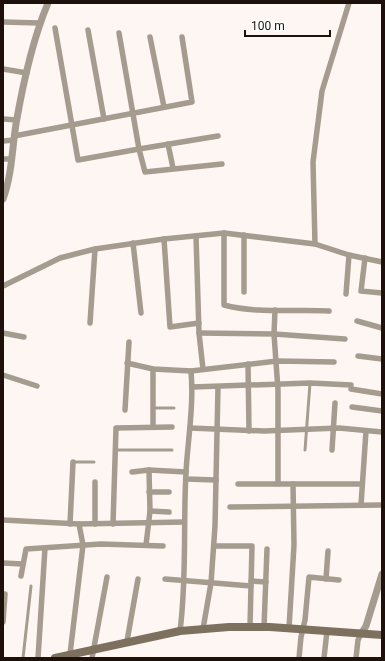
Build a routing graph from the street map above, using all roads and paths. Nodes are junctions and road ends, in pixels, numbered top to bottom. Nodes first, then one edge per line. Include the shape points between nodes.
1 (48, 3) edge
2 (349, 3) edge
3 (3, 22) edge
4 (39, 23) junction
5 (55, 28) dead end
6 (88, 30) dead end
7 (119, 33) dead end
8 (150, 37) dead end
9 (182, 38) dead end
10 (3, 69) edge
11 (27, 73) junction
12 (164, 107) junction
13 (133, 113) junction
14 (3, 119) edge
15 (104, 119) junction
16 (16, 120) junction
17 (72, 125) junction
18 (218, 136) dead end
19 (14, 138) junction
20 (3, 141) edge
21 (168, 144) junction
22 (139, 149) junction
23 (3, 159) edge
24 (11, 159) junction
25 (222, 164) dead end
26 (174, 168) junction
27 (5, 190) edge
28 (3, 199) edge
29 (224, 233) junction
30 (244, 235) junction
31 (196, 236) junction
32 (164, 239) junction
33 (133, 243) junction
34 (314, 244) junction
35 (95, 249) junction
36 (349, 255) junction
37 (365, 258) junction
38 (382, 262) edge
39 (3, 286) edge
40 (244, 292) dead end
41 (382, 293) edge
42 (346, 294) dead end
43 (275, 310) junction
44 (329, 310) dead end
45 (141, 313) dead end
46 (357, 322) dead end
47 (90, 323) dead end
48 (199, 323) junction
49 (382, 328) edge
50 (3, 333) edge
51 (199, 333) junction
52 (274, 334) junction
53 (24, 337) dead end
54 (345, 339) dead end
55 (129, 342) dead end
56 (358, 356) dead end
57 (382, 359) edge
58 (277, 361) junction
59 (334, 362) dead end
60 (127, 363) junction
61 (248, 364) junction
62 (153, 369) junction
63 (203, 369) junction
64 (190, 371) junction
65 (3, 375) edge
66 (310, 383) junction
67 (278, 385) junction
68 (37, 386) dead end
69 (249, 386) junction
70 (192, 387) junction
71 (218, 387) junction
72 (382, 394) edge
73 (335, 403) dead end
74 (352, 407) dead end
75 (154, 408) junction
76 (174, 408) dead end
77 (126, 410) dead end
78 (382, 411) edge
79 (153, 427) junction
80 (172, 427) dead end
81 (190, 428) junction
82 (333, 428) junction
83 (217, 429) junction
84 (307, 430) junction
85 (249, 431) junction
86 (279, 431) junction
87 (366, 431) junction
88 (382, 432) edge
89 (114, 450) junction
90 (172, 450) dead end
91 (305, 450) dead end
92 (332, 450) dead end
93 (73, 462) joint
94 (94, 462) dead end
95 (149, 470) junction
96 (132, 472) dead end
97 (186, 472) junction
98 (186, 479) junction
99 (216, 480) junction
100 (95, 482) dead end
101 (238, 484) dead end
102 (278, 484) junction
103 (293, 484) junction
104 (362, 484) junction
105 (149, 492) junction
106 (169, 492) dead end
107 (361, 505) junction
108 (382, 505) edge
109 (293, 506) junction
110 (230, 507) dead end
111 (150, 511) junction
112 (169, 512) dead end
113 (3, 520) edge
114 (149, 522) junction
115 (184, 522) junction
116 (70, 524) junction
117 (79, 524) junction
118 (95, 524) junction
119 (113, 524) junction
120 (83, 545) junction
121 (146, 545) junction
122 (163, 546) dead end
123 (214, 546) junction
124 (45, 548) junction
125 (267, 549) dead end
126 (328, 551) dead end
127 (3, 563) edge
128 (23, 564) junction
129 (382, 574) edge
130 (21, 576) dead end
131 (107, 577) dead end
132 (138, 579) dead end
133 (165, 579) dead end
134 (326, 579) junction
135 (184, 580) junction
136 (339, 580) dead end
137 (266, 582) junction
138 (211, 583) junction
139 (251, 583) junction
140 (31, 586) dead end
141 (3, 594) edge
142 (3, 618) edge
143 (3, 622) edge
144 (250, 627) junction
145 (264, 627) junction
146 (289, 628) junction
147 (303, 629) junction
148 (203, 630) junction
149 (180, 631) junction
150 (327, 631) junction
151 (361, 634) junction
152 (382, 635) edge
153 (128, 641) junction
154 (93, 649) junction
155 (70, 654) junction
156 (23, 658) edge
157 (38, 658) edge
158 (55, 658) edge
159 (92, 658) edge
160 (299, 658) edge
161 (324, 658) edge
162 (356, 658) edge

1 - 4 street
2 - 34 street via 322,91 313,162
3 - 4 street
4 - 11 street
5 - 17 street
6 - 15 street
7 - 13 street
8 - 12 street
9 - 12 street via 192,102
10 - 11 street
11 - 16 street
12 - 13 street
13 - 15 street
13 - 22 street
14 - 16 street
15 - 17 street
16 - 19 street
17 - 19 street
17 - 22 street via 78,160
18 - 21 street
19 - 20 street
19 - 24 street
21 - 22 street
21 - 26 street
22 - 26 street via 145,172
23 - 24 street
24 - 27 street
25 - 26 street
27 - 28 street
29 - 30 street
29 - 31 street
29 - 43 street via 224,305 239,309
30 - 34 street
30 - 40 street
31 - 32 street
31 - 48 street
32 - 33 street
32 - 48 street via 170,327
33 - 35 street
33 - 45 street
34 - 36 street
35 - 39 street via 60,258
35 - 47 street
36 - 37 street
36 - 42 street
37 - 38 street
37 - 41 street via 361,290
43 - 44 street
43 - 52 street
46 - 49 street
48 - 51 street
50 - 53 street
51 - 52 street
51 - 63 street
52 - 54 street
52 - 58 street
55 - 60 street
56 - 57 street
58 - 59 street
58 - 61 street
58 - 67 street
60 - 62 street
60 - 77 street
61 - 63 street
61 - 69 street
62 - 64 street
62 - 75 street
63 - 64 street
64 - 70 street
65 - 68 street
66 - 67 street
66 - 72 street via 351,387
66 - 84 lane
67 - 69 street
67 - 86 street
69 - 71 street
69 - 85 street
70 - 71 street
70 - 81 street
71 - 83 street
73 - 82 street
74 - 78 street
75 - 76 lane
75 - 79 street
79 - 80 street
79 - 89 street via 116,428
81 - 83 street
81 - 97 street
82 - 84 street
82 - 87 street
82 - 92 street
83 - 85 street
83 - 99 street
84 - 86 street
84 - 91 lane
85 - 86 street
86 - 102 street
87 - 88 street
87 - 104 street
89 - 90 lane
89 - 119 street
93 - 94 lane
93 - 116 street
95 - 96 street
95 - 97 street
95 - 105 street
97 - 98 street
98 - 99 street
98 - 115 street
99 - 123 street
100 - 118 street
101 - 102 street
102 - 103 street
103 - 104 street
103 - 109 street
104 - 107 street
105 - 106 street
105 - 111 street
107 - 108 street
107 - 109 street
109 - 110 street
109 - 146 street via 294,545
111 - 112 street
111 - 114 street
113 - 116 street
114 - 115 street
114 - 119 street
114 - 121 street
115 - 135 street
116 - 117 street
117 - 118 street
117 - 120 street
118 - 119 street
120 - 121 street
120 - 124 street
120 - 155 street
121 - 122 street
123 - 138 street
123 - 139 street via 252,546
124 - 128 street via 26,549
124 - 157 street
125 - 137 street
126 - 134 street
127 - 128 street
128 - 130 street
129 - 151 street via 366,626
131 - 154 street
132 - 153 street
133 - 135 street
134 - 136 street
134 - 147 street via 309,577
135 - 138 street
135 - 149 street
137 - 139 street
137 - 145 street
138 - 139 street
138 - 148 street
139 - 144 street
140 - 156 lane
141 - 142 street
142 - 143 street
144 - 145 main road
144 - 148 main road
145 - 146 main road
146 - 147 main road
147 - 150 main road
147 - 160 street
148 - 149 main road
149 - 153 main road
150 - 151 main road
150 - 161 street
151 - 152 main road
151 - 162 street
153 - 154 main road
154 - 155 main road
154 - 159 street
155 - 158 main road

